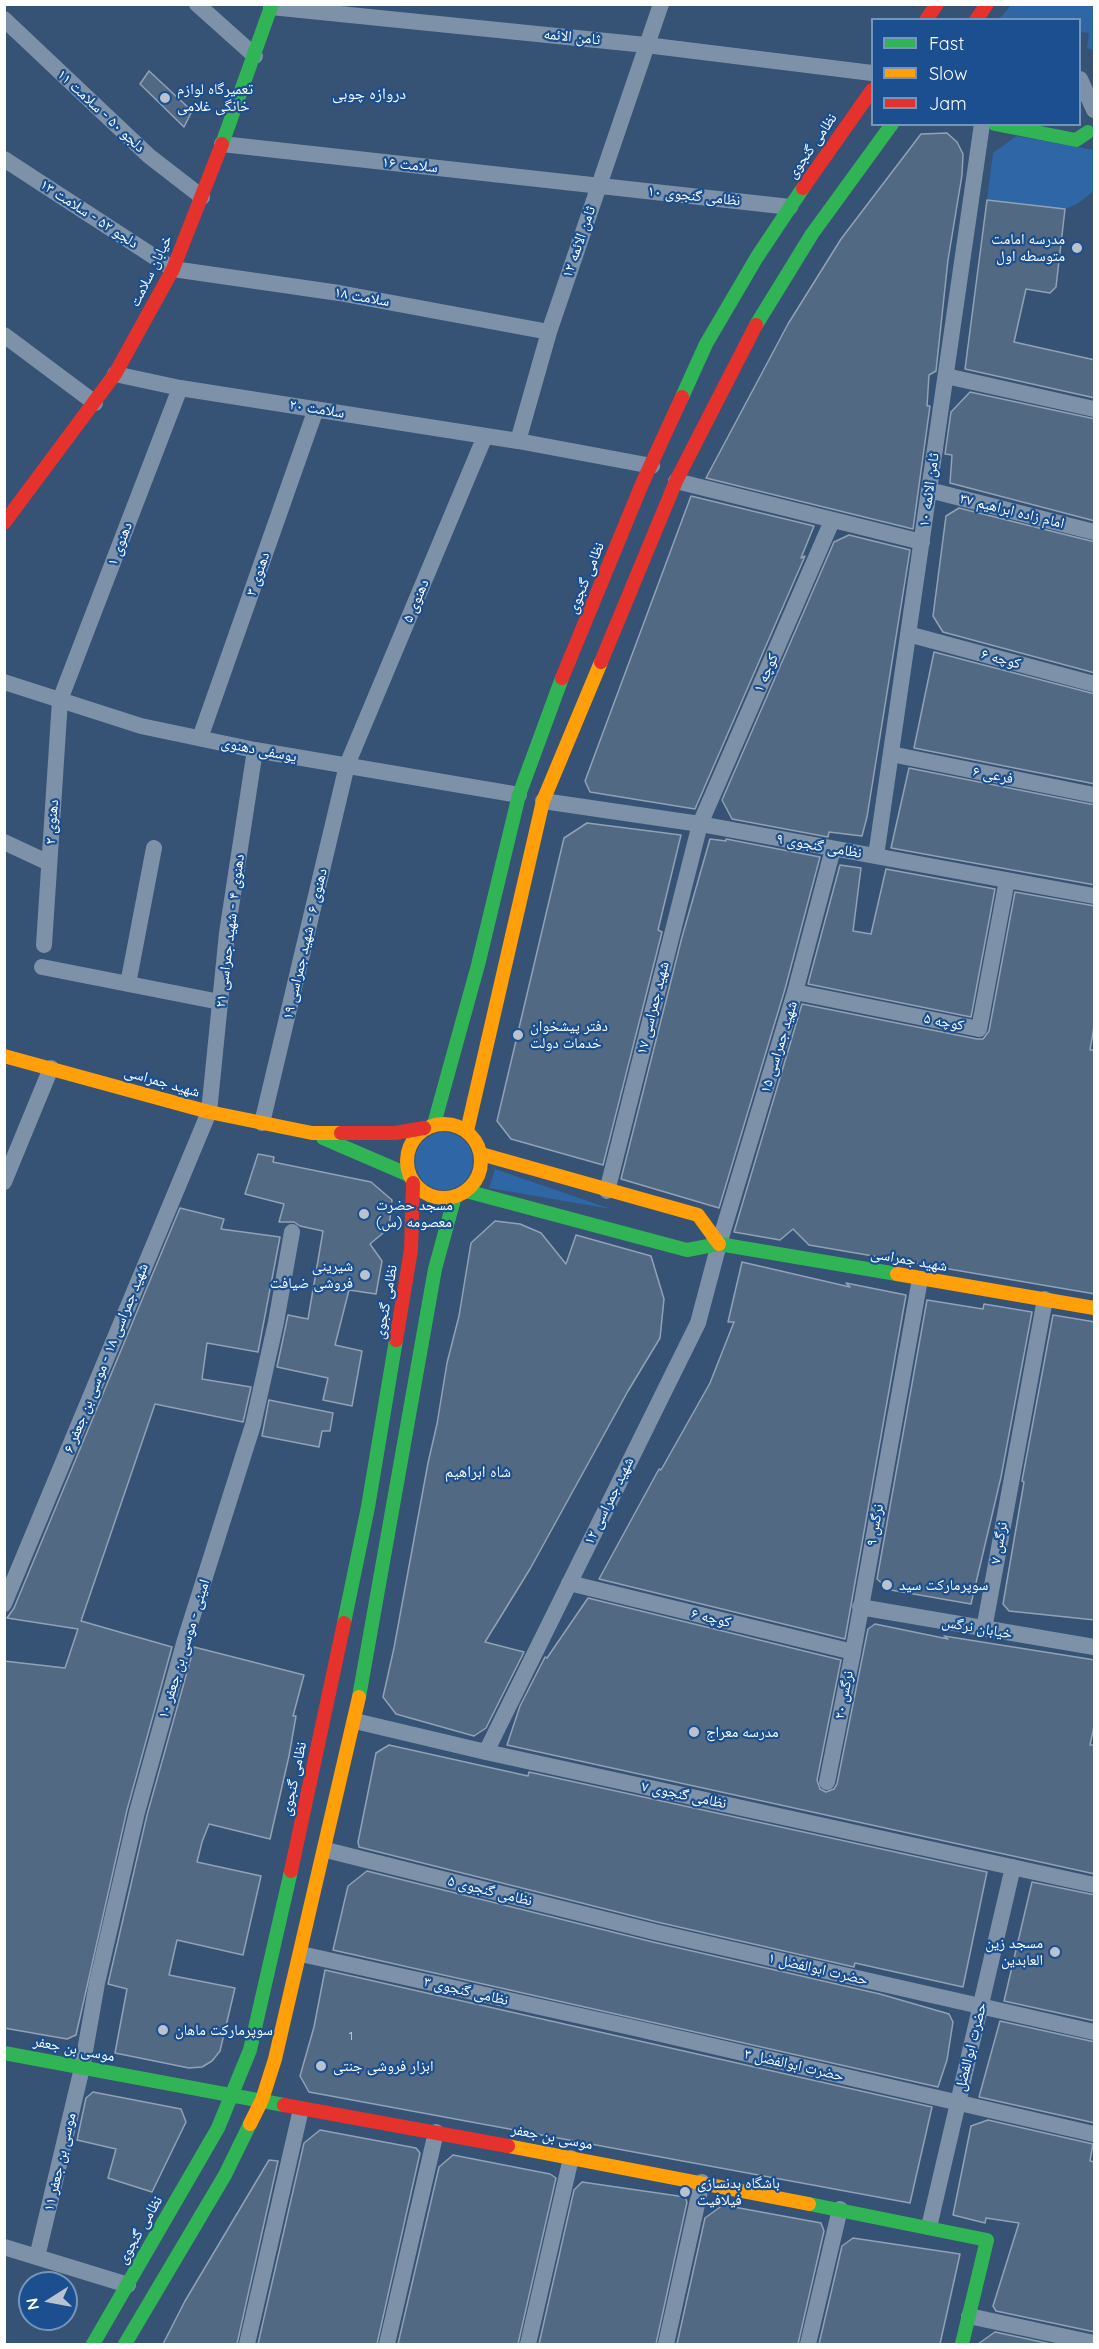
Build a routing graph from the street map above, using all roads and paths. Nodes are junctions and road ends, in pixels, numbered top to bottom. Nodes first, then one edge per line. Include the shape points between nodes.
1 (197, 4) edge
2 (661, 4) edge
3 (987, 4) edge
4 (271, 6) edge
5 (977, 18) edge
6 (4, 19) edge
7 (646, 45) junction
8 (255, 56) junction
9 (871, 73) edge
10 (1081, 81) edge
11 (871, 93) edge
12 (1095, 110) edge
13 (893, 126) edge
14 (982, 126) edge
15 (1005, 126) edge
16 (1087, 130) edge
17 (222, 144) junction
18 (4, 159) edge
19 (598, 186) junction
20 (202, 197) junction
21 (790, 207) junction
22 (173, 269) junction
23 (549, 332) junction
24 (4, 335) edge
25 (115, 374) junction
26 (946, 376) junction
27 (180, 388) junction
28 (95, 403) junction
29 (316, 409) junction
30 (1095, 410) edge
31 (485, 436) junction
32 (518, 441) junction
33 (652, 466) junction
34 (676, 481) junction
35 (929, 490) junction
36 (832, 521) junction
37 (4, 523) edge
38 (1095, 532) edge
39 (922, 542) junction
40 (908, 634) junction
41 (4, 682) edge
42 (1095, 684) edge
43 (60, 699) junction
44 (200, 738) junction
45 (255, 750) junction
46 (891, 754) junction
47 (347, 765) junction
48 (519, 795) junction
49 (1095, 795) edge
50 (543, 801) junction
51 (700, 824) junction
52 (4, 842) edge
53 (154, 848) dead end
54 (833, 849) junction
55 (876, 856) junction
56 (49, 862) junction
57 (1007, 880) junction
58 (1095, 896) edge
59 (44, 945) dead end
60 (42, 967) dead end
61 (128, 984) junction
62 (795, 992) junction
63 (220, 1002) junction
64 (4, 1056) edge
65 (51, 1068) junction
66 (209, 1112) junction
67 (262, 1123) junction
68 (429, 1126) junction
69 (467, 1131) junction
70 (312, 1133) junction
71 (481, 1154) junction
72 (411, 1179) junction
73 (4, 1182) edge
74 (607, 1191) junction
75 (460, 1194) junction
76 (292, 1232) dead end
77 (719, 1244) junction
78 (920, 1279) junction
79 (1045, 1299) junction
80 (1095, 1308) edge
81 (569, 1583) junction
82 (4, 1604) edge
83 (860, 1607) junction
84 (984, 1629) junction
85 (1095, 1647) edge
86 (853, 1652) junction
87 (355, 1721) junction
88 (486, 1752) junction
89 (826, 1782) dead end
90 (326, 1850) junction
91 (1013, 1867) junction
92 (1095, 1885) edge
93 (655, 1932) joint
94 (301, 1954) junction
95 (982, 2007) junction
96 (630, 2027) joint
97 (1095, 2032) edge
98 (4, 2053) edge
99 (82, 2068) junction
100 (232, 2095) junction
101 (262, 2100) junction
102 (957, 2103) junction
103 (301, 2109) junction
104 (436, 2132) junction
105 (1095, 2134) edge
106 (571, 2158) junction
107 (702, 2182) junction
108 (840, 2209) junction
109 (929, 2227) junction
110 (4, 2247) edge
111 (37, 2257) junction
112 (128, 2285) junction
113 (969, 2316) junction
114 (1095, 2343) edge
115 (93, 2344) edge
116 (125, 2344) edge
117 (247, 2344) edge
118 (387, 2344) edge
119 (528, 2344) edge
120 (666, 2344) edge
121 (808, 2344) edge
122 (962, 2344) edge

1 - 8 street
2 - 7 street, ثامن الائمه ۱۲
3 - 5 street
4 - 7 street, ثامن الائمه
4 - 8 street, خیابان سلامت
6 - 20 street, دلجو ۵۰ - سلامت ۱۱ via 149,156
7 - 9 street, ثامن الائمه
7 - 19 street, ثامن الائمه ۱۲
8 - 17 street, خیابان سلامت
10 - 12 street
11 - 21 street, نظامی گنجوی
13 - 34 street via 812,234 761,316
14 - 26 street, ثامن الائمه ۱۰
15 - 16 street via 1076,140
17 - 19 street, سلامت ۱۶
17 - 20 street, خیابان سلامت
18 - 22 street, دلجو ۵۲ - سلامت ۱۳
19 - 21 street, نظامی گنجوی ۱۰
19 - 23 street, ثامن الائمه ۱۲
20 - 22 street, خیابان سلامت
21 - 33 street, نظامی گنجوی via 706,344
22 - 23 street, سلامت ۱۸ via 339,293
22 - 25 street, خیابان سلامت
23 - 32 street, ثامن الائمه ۱۲
24 - 28 street
25 - 27 street, سلامت ۲۰
25 - 28 street, خیابان سلامت
26 - 30 street
26 - 35 street, ثامن الائمه ۱۰
27 - 29 street, سلامت ۲۰
27 - 43 street, دهنوی ۱
28 - 37 street, خیابان سلامت
29 - 31 street, سلامت ۲۰
29 - 44 street, دهنوی ۳
31 - 32 street, سلامت ۲۰
31 - 47 street, دهنوی ۵
32 - 33 street, سلامت ۲۰
33 - 48 street, نظامی گنجوی via 555,696
34 - 36 street
34 - 50 street
35 - 38 street, امام زاده ابراهیم ۳۷
35 - 39 street, ثامن الائمه ۱۰
36 - 39 street
36 - 51 street, کوچه ۱
39 - 40 street, ثامن الائمه ۱۰
40 - 42 street, کوچه ۶
40 - 46 street, ثامن الائمه ۱۰
41 - 43 street, یوسفی دهنوی
43 - 44 street, یوسفی دهنوی via 141,726
43 - 56 street, دهنوی ۲
44 - 45 street, یوسفی دهنوی
45 - 47 street, یوسفی دهنوی
45 - 63 street, دهنوی ۴ - شهید جمراسی ۲۱
46 - 49 street, فرعی ۶
46 - 55 street, ثامن الائمه ۱۰
47 - 48 street, یوسفی دهنوی
47 - 67 street, دهنوی ۶ - شهید جمراسی ۱۹
48 - 68 street, نظامی گنجوی via 478,965
50 - 51 street, نظامی گنجوی ۹
50 - 69 street
51 - 54 street, نظامی گنجوی ۹
51 - 74 street, شهید جمراسی ۱۷
52 - 56 street
53 - 61 street
54 - 55 street, نظامی گنجوی ۹
54 - 62 street, شهید جمراسی ۱۵
55 - 57 street, نظامی گنجوی ۹
56 - 59 street, دهنوی ۲
57 - 58 street, نظامی گنجوی ۹
57 - 62 street, کوچه ۵ via 979,1029
60 - 61 street
61 - 63 street
62 - 77 street, شهید جمراسی ۱۵
63 - 66 street, دهنوی ۴ - شهید جمراسی ۲۱
64 - 65 street, شهید جمراسی
65 - 66 street, شهید جمراسی
65 - 73 street
66 - 67 street, شهید جمراسی
66 - 82 street, شهید جمراسی ۱۸ - موسی بن جعفر ۶
67 - 70 street, شهید جمراسی
68 - 69 street via 445,1123
68 - 70 street via 395,1133
68 - 72 street via 410,1144 407,1154
69 - 71 street
70 - 72 street
71 - 74 street
71 - 75 street via 478,1175
72 - 75 street via 432,1196
72 - 100 street, نظامی گنجوی via 411,1250 368,1507 250,2050
74 - 77 street via 698,1215
75 - 77 street, شهید جمراسی via 687,1250
75 - 87 street via 435,1269
76 - 99 street, امینی - موسی بن جعفر ۱۰ via 253,1425 185,1640 137,1812 97,1983
77 - 78 street, شهید جمراسی
77 - 81 street, شهید جمراسی ۱۲ via 698,1323
78 - 79 street, شهید جمراسی
78 - 83 street, نرگس ۹
79 - 80 street, شهید جمراسی
79 - 84 street, نرگس ۷
81 - 86 street, کوچه ۶
81 - 88 street, شهید جمراسی ۱۲
83 - 84 street, خیابان نرگس
83 - 86 street, نرگس ۲۰
84 - 85 street, خیابان نرگس
86 - 89 street, نرگس ۲۰
87 - 88 street, نظامی گنجوی ۷
87 - 90 street
88 - 91 street, نظامی گنجوی ۷
90 - 93 street, نظامی گنجوی ۵
90 - 94 street
91 - 92 street, نظامی گنجوی ۷
91 - 95 street, حضرت ابوالفضل
93 - 95 street, حضرت ابوالفضل ۱
94 - 96 street, نظامی گنجوی ۳
94 - 101 street
95 - 97 street, حضرت ابوالفضل ۱
95 - 102 street, حضرت ابوالفضل
96 - 102 street, حضرت ابوالفضل ۳
98 - 99 street, موسی بن جعفر
99 - 100 street, موسی بن جعفر
99 - 111 street, موسی بن جعفر ۱۱
100 - 101 street, موسی بن جعفر
100 - 112 street, نظامی گنجوی via 218,2127
101 - 103 street, موسی بن جعفر
101 - 116 street via 225,2175
102 - 105 street, حضرت ابوالفضل ۳
102 - 109 street, حضرت ابوالفضل
103 - 104 street, موسی بن جعفر
103 - 117 street
104 - 106 street, موسی بن جعفر
104 - 118 street
106 - 107 street, موسی بن جعفر
106 - 119 street
107 - 108 street, موسی بن جعفر
107 - 120 street
108 - 109 street, موسی بن جعفر
108 - 121 street
109 - 113 street, موسی بن جعفر via 987,2240
110 - 111 street
111 - 112 street
112 - 115 street, نظامی گنجوی
113 - 114 street
113 - 122 street, موسی بن جعفر

